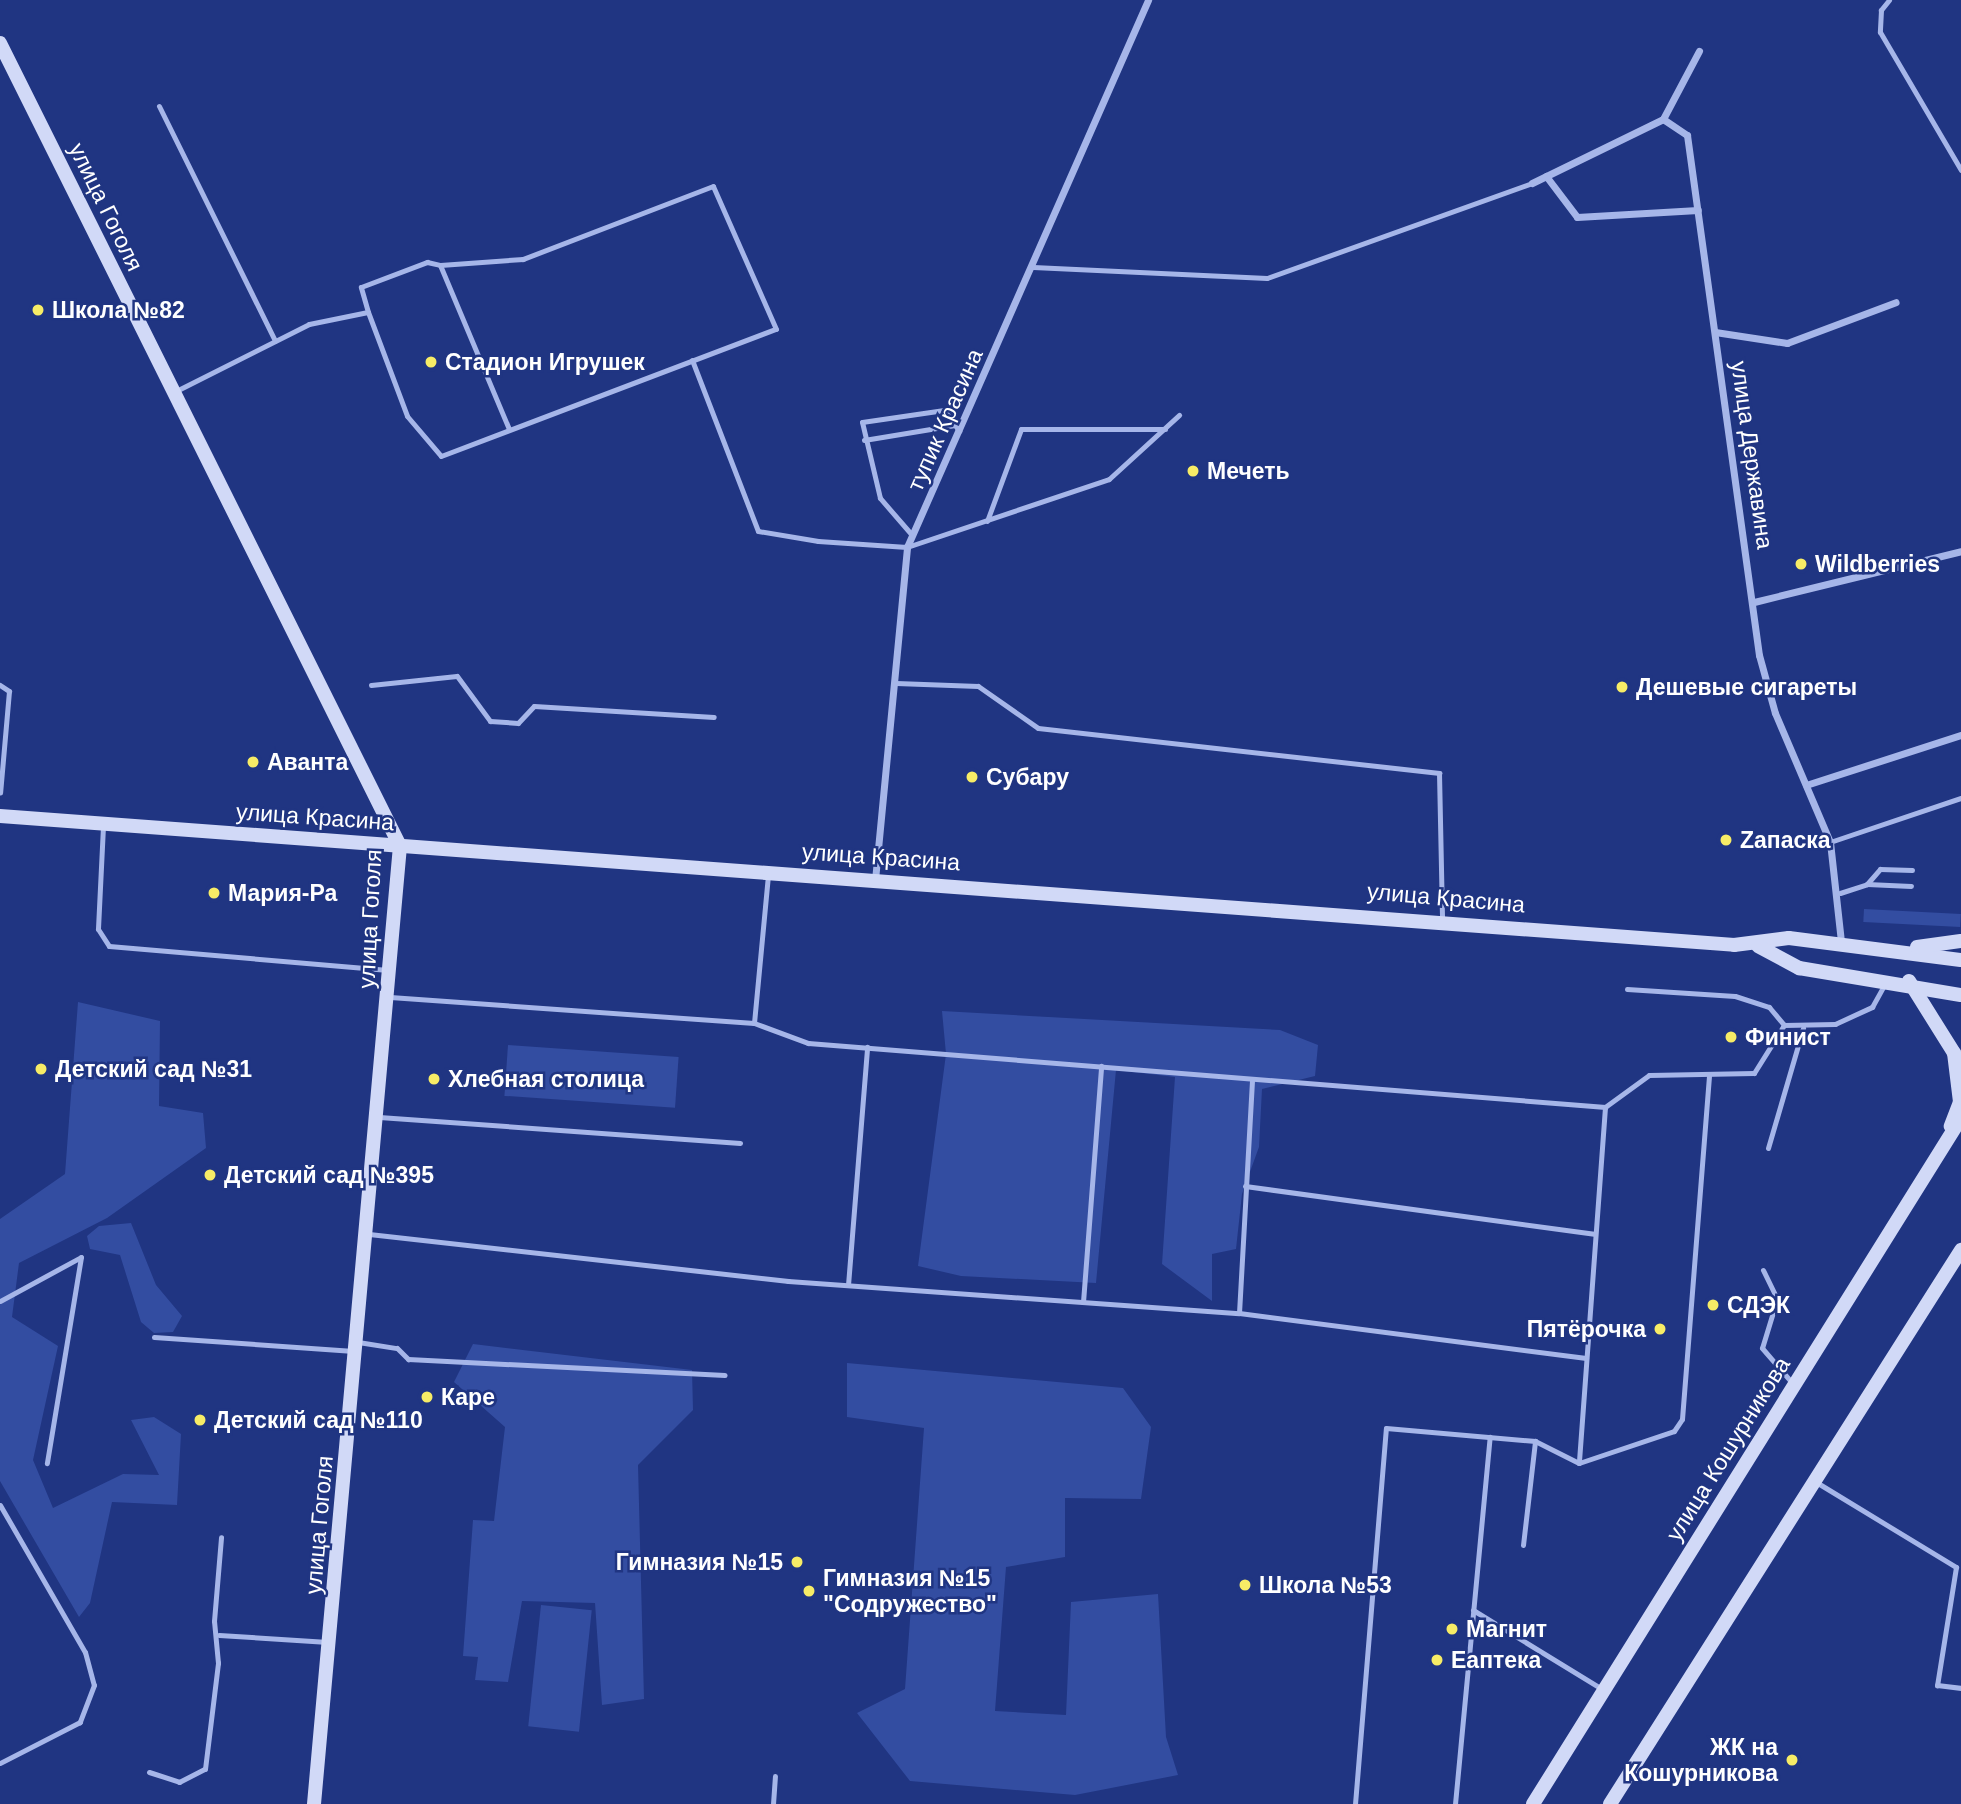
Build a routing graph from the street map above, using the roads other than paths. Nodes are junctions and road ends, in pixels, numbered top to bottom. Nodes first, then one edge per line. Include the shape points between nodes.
1 (1148, 0) edge
2 (1889, 0) edge
3 (0, 43) edge
4 (1699, 51) dead end
5 (159, 106) dead end
6 (1663, 119) junction
7 (1961, 170) edge
8 (1546, 176) junction
9 (1532, 183) joint
10 (1698, 210) junction
11 (440, 265) junction
12 (1032, 267) junction
13 (1896, 302) dead end
14 (368, 312) junction
15 (1714, 332) junction
16 (275, 341) junction
17 (692, 360) junction
18 (173, 393) junction
19 (1179, 415) dead end
20 (955, 425) junction
21 (509, 429) junction
22 (1164, 429) junction
23 (961, 433) junction
24 (864, 440) junction
25 (986, 521) junction
26 (912, 535) junction
27 (907, 547) junction
28 (1961, 551) edge
29 (1754, 602) junction
30 (896, 683) junction
31 (0, 685) edge
32 (371, 685) dead end
33 (714, 717) dead end
34 (1961, 735) edge
35 (1806, 785) junction
36 (0, 793) edge
37 (1961, 798) edge
38 (0, 816) edge
39 (103, 824) junction
40 (1830, 842) junction
41 (400, 846) junction
42 (1912, 870) dead end
43 (769, 872) junction
44 (875, 880) junction
45 (1867, 884) junction
46 (1911, 887) dead end
47 (1840, 893) junction
48 (1442, 920) junction
49 (1961, 941) edge
50 (1841, 942) junction
51 (1758, 946) junction
52 (1903, 948) junction
53 (1961, 960) edge
54 (391, 970) junction
55 (1888, 979) junction
56 (1909, 981) junction
57 (1627, 989) dead end
58 (1961, 995) edge
59 (390, 997) junction
60 (754, 1023) junction
61 (1784, 1025) junction
62 (1803, 1028) junction
63 (867, 1047) junction
64 (1101, 1066) junction
65 (1709, 1074) junction
66 (1252, 1079) junction
67 (1605, 1107) junction
68 (379, 1117) junction
69 (1961, 1118) edge
70 (740, 1143) dead end
71 (1945, 1143) junction
72 (1768, 1148) dead end
73 (1245, 1186) junction
74 (369, 1234) junction
75 (1594, 1234) junction
76 (1961, 1250) edge
77 (1763, 1270) dead end
78 (848, 1285) junction
79 (0, 1301) edge
80 (1083, 1302) junction
81 (1239, 1313) junction
82 (154, 1337) dead end
83 (357, 1346) junction
84 (1586, 1358) junction
85 (725, 1375) dead end
86 (1794, 1385) junction
87 (1490, 1437) junction
88 (1535, 1441) junction
89 (47, 1463) dead end
90 (1578, 1463) junction
91 (1814, 1481) junction
92 (0, 1505) edge
93 (221, 1537) dead end
94 (1523, 1545) dead end
95 (1473, 1610) junction
96 (219, 1635) junction
97 (331, 1643) junction
98 (1961, 1688) edge
99 (1605, 1691) junction
100 (0, 1763) edge
101 (149, 1772) dead end
102 (775, 1776) dead end
103 (314, 1804) edge
104 (773, 1804) edge
105 (1355, 1804) edge
106 (1455, 1804) edge
107 (1533, 1804) edge
108 (1610, 1804) edge

1 - 12 street, тупик Красина
2 - 7 lane via 1881,10 1880,32
3 - 18 main road, улица Гоголя
4 - 6 street
5 - 16 lane
6 - 8 street
6 - 10 street, улица Державина via 1687,135
8 - 9 street
8 - 10 street via 1577,217
9 - 12 lane via 1267,278
10 - 15 street, улица Державина
11 - 14 lane via 427,262 361,287
11 - 17 lane via 523,259 713,186 776,329
11 - 21 lane
12 - 23 street, тупик Красина
13 - 15 street via 1787,343
14 - 16 lane via 309,324
14 - 21 lane via 407,416 441,456
15 - 29 street, улица Державина
16 - 18 lane
17 - 21 lane
17 - 27 lane via 758,531
18 - 41 main road, улица Гоголя
19 - 22 lane
20 - 23 lane
20 - 24 lane
20 - 24 lane via 944,410 862,422
22 - 25 lane via 1109,479
22 - 25 lane via 1021,429
23 - 26 street, тупик Красина
24 - 26 lane via 880,498
25 - 27 lane
26 - 27 street, тупик Красина
27 - 30 street, тупик Красина
28 - 29 street
29 - 35 street, улица Державина via 1759,655 1775,713
30 - 44 street, тупик Красина
30 - 48 lane via 978,686 1038,728 1439,773
31 - 36 lane via 9,691
32 - 33 lane via 457,676 490,721 518,723 534,706
34 - 35 street
35 - 40 street, улица Державина
37 - 40 lane
38 - 39 main road, улица Красина
39 - 41 main road, улица Красина
39 - 54 lane via 99,929 109,946
40 - 47 street, улица Державина
41 - 43 main road, улица Красина
41 - 54 main road, улица Гоголя
42 - 45 lane via 1880,869
43 - 44 main road, улица Красина
43 - 60 lane
44 - 48 main road, улица Красина
45 - 46 lane
45 - 47 lane
47 - 50 street, улица Державина
48 - 51 main road, улица Красина
49 - 52 main road
50 - 51 main road, улица Красина via 1789,938
50 - 52 main road, улица Красина
51 - 55 main road, улица Красина via 1784,965
52 - 53 main road, улица Красина
54 - 59 main road, улица Гоголя
55 - 56 main road, улица Красина
55 - 62 lane via 1872,1007 1835,1024
56 - 58 main road, улица Красина
56 - 71 main road via 1954,1053 1959,1102
57 - 61 lane via 1735,996 1769,1007
59 - 60 lane
59 - 68 main road, улица Гоголя
60 - 63 lane via 808,1043
61 - 62 lane
61 - 65 lane via 1754,1073
62 - 72 lane
63 - 64 lane
63 - 78 lane
64 - 66 lane
64 - 80 lane
65 - 67 lane via 1649,1075
65 - 90 lane via 1682,1419 1657,1441
66 - 67 lane
66 - 73 lane
67 - 75 lane
68 - 70 lane
68 - 74 main road, улица Гоголя
69 - 71 main road, улица Кошурникова
71 - 86 main road, улица Кошурникова
73 - 75 lane
73 - 81 lane
74 - 78 lane
74 - 83 main road, улица Гоголя
75 - 84 lane
76 - 91 main road
77 - 86 lane via 1777,1300 1762,1348
78 - 80 lane
79 - 89 lane via 81,1258
80 - 81 lane
81 - 84 lane
82 - 83 lane
83 - 85 lane via 397,1348 408,1359
83 - 97 main road, улица Гоголя
84 - 90 lane
86 - 99 main road, улица Кошурникова
87 - 88 lane
87 - 95 lane
87 - 105 lane via 1387,1429
88 - 90 lane
88 - 94 lane
91 - 98 lane via 1956,1567 1937,1685
91 - 108 main road
92 - 100 lane via 85,1652 94,1685 80,1722
93 - 96 lane via 214,1621
95 - 99 lane
95 - 106 lane
96 - 97 lane
96 - 101 lane via 205,1769 179,1782
97 - 103 main road, улица Гоголя
99 - 107 main road, улица Кошурникова
102 - 104 lane

